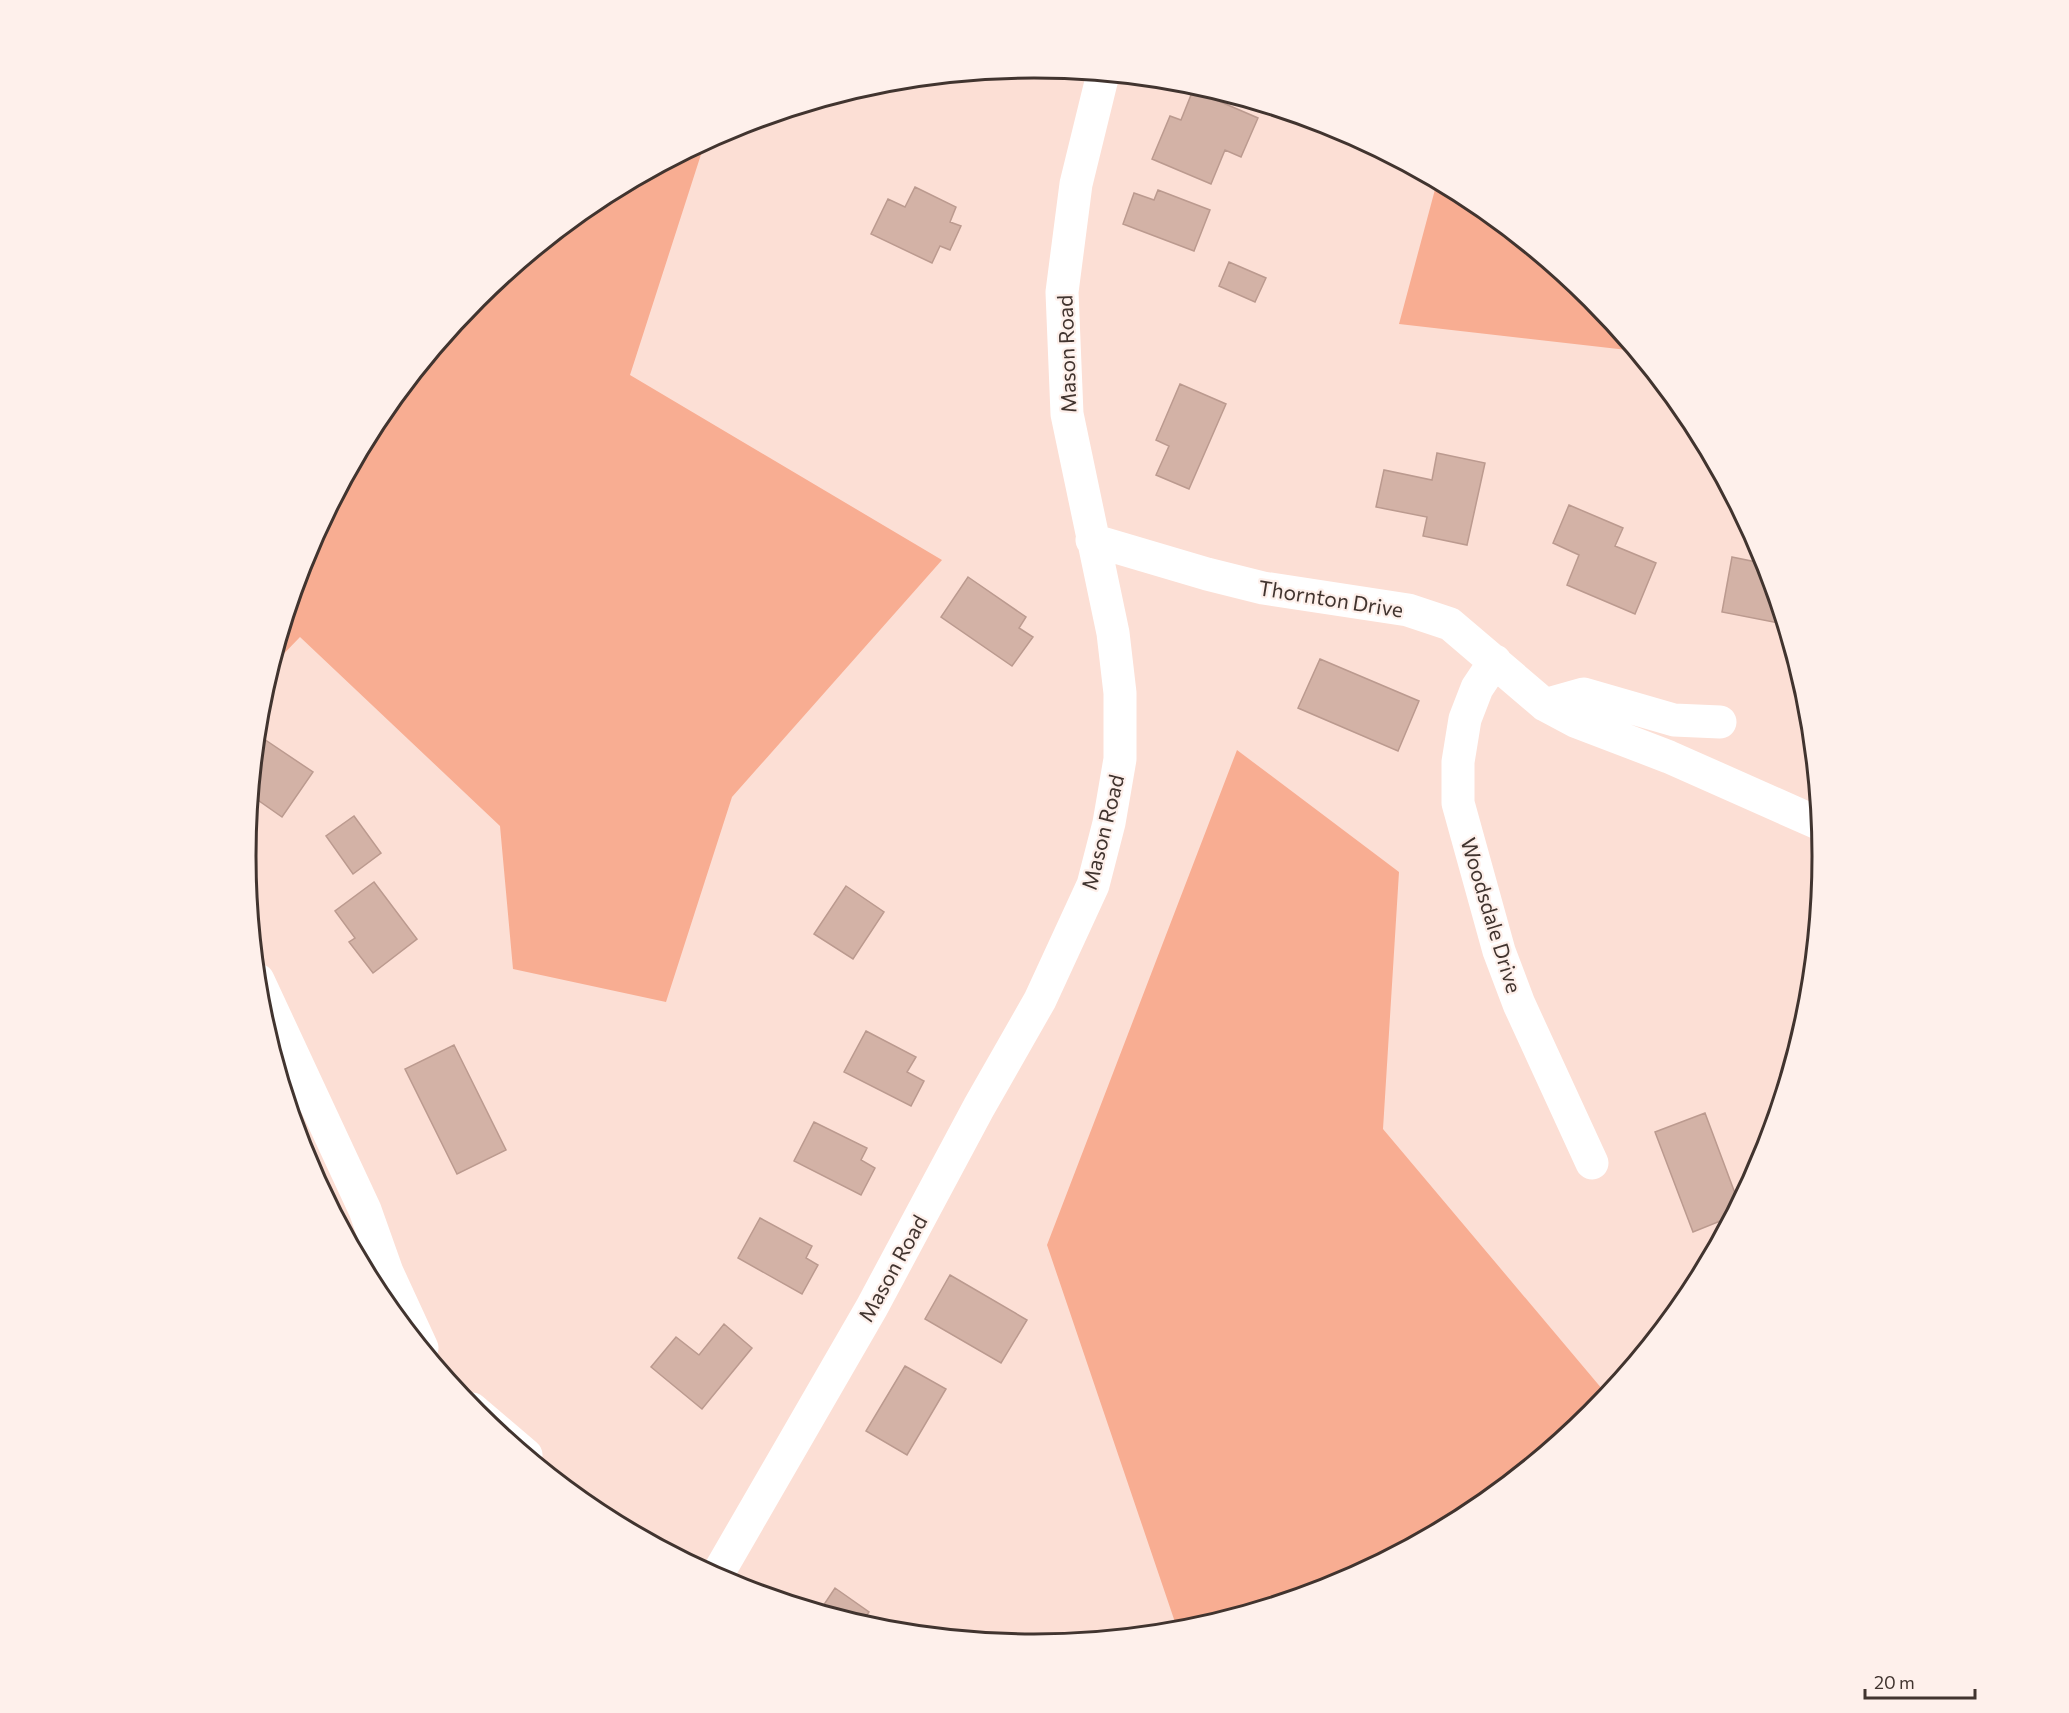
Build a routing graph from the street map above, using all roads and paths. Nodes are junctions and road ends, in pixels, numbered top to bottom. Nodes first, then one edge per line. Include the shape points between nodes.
1 (1101, 82) edge
2 (1092, 540) junction
3 (1495, 661) junction
4 (1545, 705) junction
5 (1720, 722) dead end
6 (1812, 820) edge
7 (271, 1008) edge
8 (1592, 1163) dead end
9 (409, 1319) edge
10 (721, 1569) edge

1 - 2 street, Mason Road via 1076,184 1062,292 1067,414
2 - 3 street, Thornton Drive via 1263,588 1408,610 1450,624
2 - 10 street, Mason Road via 1113,633 1120,693 1120,759 1093,885 1040,1000 872,1307
3 - 4 street, Thornton Drive
3 - 8 street, Woodsdale Drive via 1477,687 1465,719 1458,762 1458,803 1499,951
4 - 5 street via 1584,694 1674,720
4 - 6 street, Thornton Drive
7 - 9 street via 365,1210

